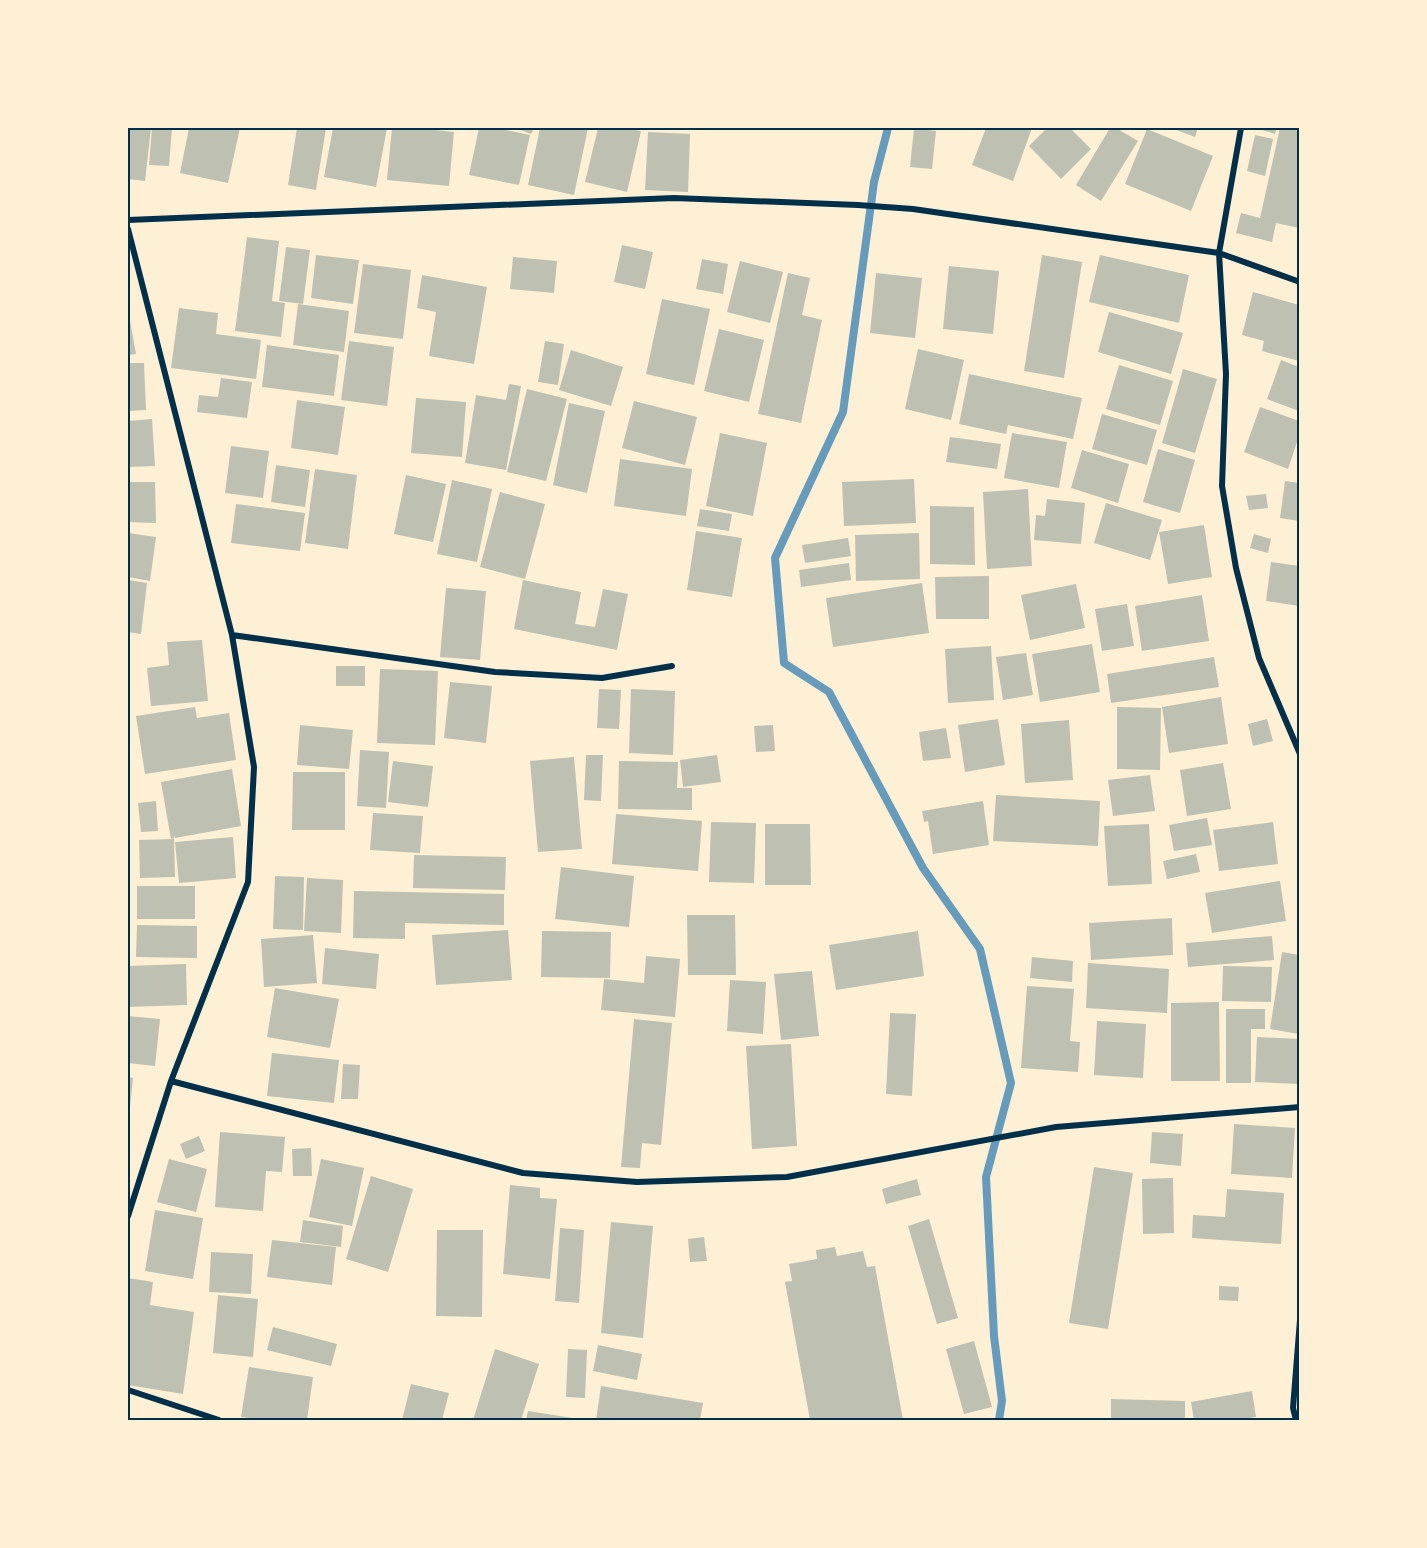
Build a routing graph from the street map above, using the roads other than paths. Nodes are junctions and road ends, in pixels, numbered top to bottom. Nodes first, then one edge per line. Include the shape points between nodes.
1 (1241, 128) edge
2 (128, 220) edge
3 (128, 229) edge
4 (1219, 253) junction
5 (1299, 282) edge
6 (232, 635) junction
7 (672, 666) dead end
8 (1299, 754) edge
9 (171, 1081) junction
10 (1299, 1107) edge
11 (128, 1216) edge
12 (1299, 1320) edge
13 (128, 1390) edge
14 (219, 1420) edge
15 (1296, 1420) edge

1 - 4 street
2 - 4 street via 674,198 913,209
3 - 6 street
4 - 5 street
4 - 8 street via 1226,374 1222,486 1236,568 1259,658
6 - 7 street via 495,672 602,678
6 - 9 street via 254,767 248,882
9 - 10 street via 523,1173 637,1182 787,1177 1056,1127
9 - 11 street
12 - 15 street via 1293,1408
13 - 14 street

